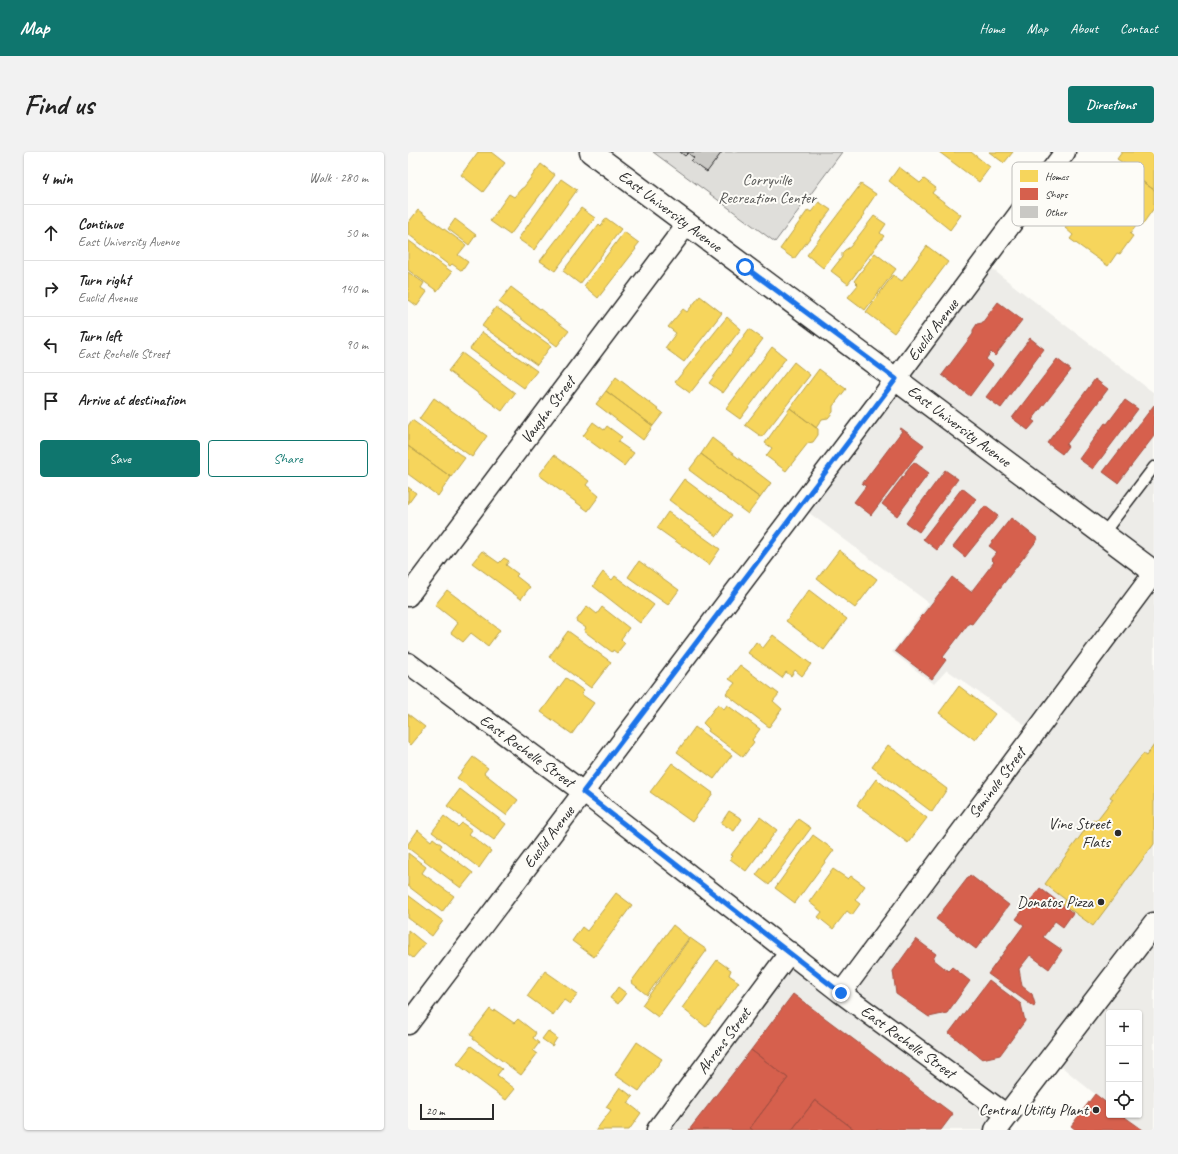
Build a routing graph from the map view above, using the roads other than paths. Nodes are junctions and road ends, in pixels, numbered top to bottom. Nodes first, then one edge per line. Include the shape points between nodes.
1 (591, 152) edge
2 (1065, 152) edge
3 (1058, 162) edge
4 (1012, 223) edge
5 (687, 224) junction
6 (896, 379) junction
7 (1154, 467) edge
8 (1103, 534) junction
9 (1154, 573) edge
10 (408, 596) edge
11 (408, 663) edge
12 (583, 792) junction
13 (1154, 924) edge
14 (790, 952) junction
15 (841, 993) junction
16 (408, 1024) edge
17 (1002, 1123) edge
18 (657, 1130) edge

1 - 5 street, East University Avenue
2 - 3 street, Euclid Avenue
4 - 6 street, Euclid Avenue
5 - 6 street, East University Avenue
5 - 10 street, Vaughn Street
6 - 8 street, East University Avenue
6 - 12 street, Euclid Avenue
7 - 8 lane
8 - 9 street, East University Avenue
9 - 15 street, Seminole Street
11 - 12 street, East Rochelle Street
12 - 14 street, East Rochelle Street
12 - 16 street, Euclid Avenue
13 - 17 street
14 - 15 street, East Rochelle Street
14 - 18 street, Ahrens Street
15 - 17 street, East Rochelle Street

